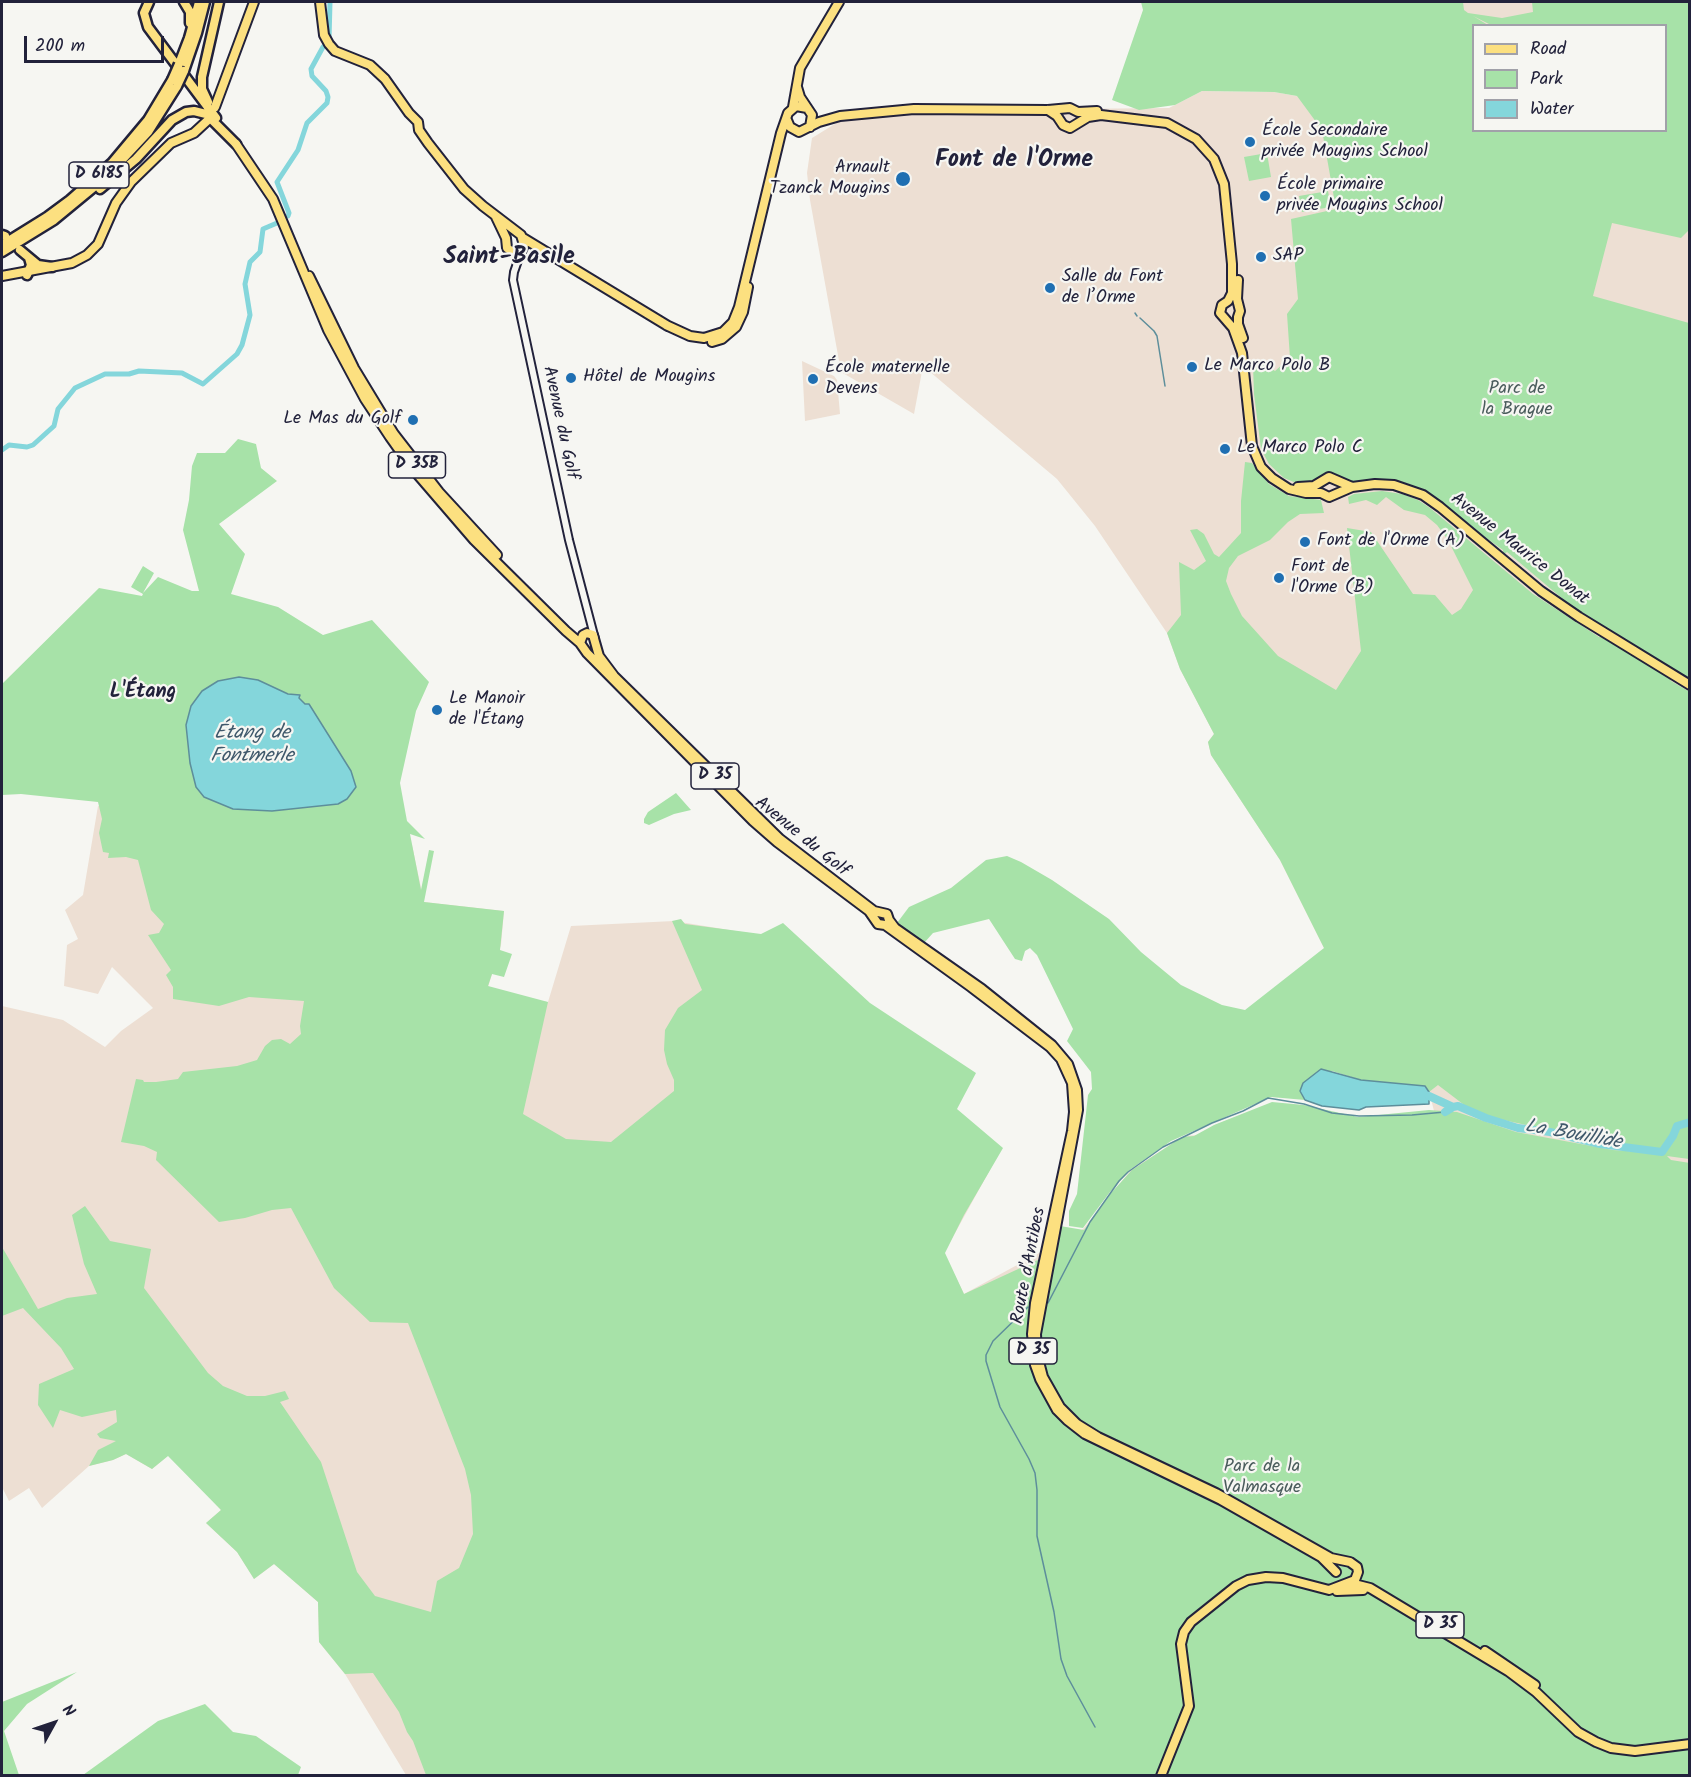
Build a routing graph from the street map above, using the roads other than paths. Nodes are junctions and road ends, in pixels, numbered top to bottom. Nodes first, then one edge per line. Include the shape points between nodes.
1 (144, 2) edge
2 (149, 2) edge
3 (184, 2) edge
4 (199, 2) edge
5 (205, 2) edge
6 (219, 2) edge
7 (248, 2) edge
8 (254, 2) edge
9 (320, 2) edge
10 (839, 2) edge
11 (248, 17) junction
12 (162, 48) junction
13 (181, 68) junction
14 (174, 83) junction
15 (796, 86) junction
16 (215, 107) dead end
17 (793, 107) junction
18 (1048, 110) junction
19 (1064, 110) junction
20 (810, 111) junction
21 (1078, 112) junction
22 (828, 119) junction
23 (787, 120) junction
24 (207, 121) dead end
25 (1060, 121) junction
26 (1080, 121) junction
27 (810, 127) junction
28 (793, 130) junction
29 (176, 142) junction
30 (236, 144) junction
31 (779, 145) junction
32 (496, 217) junction
33 (54, 220) junction
34 (513, 231) junction
35 (506, 237) junction
36 (523, 238) junction
37 (3, 239) edge
38 (537, 246) junction
39 (20, 250) dead end
40 (522, 250) junction
41 (2, 252) edge
42 (511, 253) junction
43 (29, 258) junction
44 (516, 265) junction
45 (52, 267) junction
46 (28, 273) junction
47 (2, 277) edge
48 (1228, 301) junction
49 (1238, 304) junction
50 (1238, 317) junction
51 (1227, 320) junction
52 (1320, 482) junction
53 (1338, 482) junction
54 (1352, 487) junction
55 (1338, 492) junction
56 (1321, 493) junction
57 (590, 621) junction
58 (583, 640) junction
59 (595, 642) junction
60 (1689, 685) edge
61 (638, 700) junction
62 (643, 710) junction
63 (877, 916) junction
64 (992, 1000) junction
65 (1344, 1562) junction
66 (1358, 1572) junction
67 (1337, 1574) junction
68 (1349, 1583) junction
69 (1325, 1589) junction
70 (1398, 1605) junction
71 (1574, 1728) junction
72 (1689, 1744) edge
73 (1161, 1776) edge

1 - 12 highway via 140,20
2 - 12 highway via 144,18
3 - 13 highway via 190,17
4 - 13 highway, D 6185
5 - 13 highway, D 6185 via 197,33
6 - 30 highway via 202,89
7 - 11 main road
8 - 11 main road
9 - 32 main road via 324,35 329,44 335,51 375,69 385,79 424,144 455,185
10 - 15 main road via 800,68
11 - 16 main road
12 - 30 highway
13 - 14 highway, D 6185, bridge
14 - 33 highway, D 6185 via 148,132 127,156
14 - 37 highway, D 6185 via 112,163 55,212
15 - 17 main road
15 - 20 main road
17 - 20 main road via 800,105
17 - 23 main road
18 - 19 main road
18 - 22 main road via 914,109
18 - 25 main road
19 - 21 main road via 1073,108
19 - 25 main road
20 - 22 main road
20 - 27 main road
21 - 26 main road
21 - 49 main road via 1112,111 1167,118 1190,129 1211,147 1230,188
22 - 27 main road
23 - 28 main road
23 - 31 main road
24 - 29 main road
25 - 26 main road via 1070,128
26 - 48 main road via 1101,116 1167,123 1192,136 1209,152 1222,176 1226,197 1233,286
27 - 28 main road
28 - 31 main road
29 - 45 main road via 159,153 123,191 92,252 72,263
29 - 46 main road via 126,192 92,256 75,266
30 - 33 highway via 206,114 181,114 126,169
30 - 58 main road, D 35B via 273,199 318,308 364,399 412,468 477,538
31 - 38 main road via 737,314 727,330 711,337 697,337 666,325
32 - 34 main road
32 - 35 main road
33 - 41 highway, D 6185
34 - 35 main road
34 - 36 main road
35 - 42 main road
36 - 38 main road
36 - 40 main road
38 - 40 main road
39 - 43 highway
40 - 42 main road
40 - 44 street, Avenue du Golf / D 35
42 - 44 street, Avenue du Golf / D 35
43 - 45 highway via 40,266
43 - 46 highway
44 - 57 street, Avenue du Golf / D 35 via 513,280 523,330
45 - 46 main road
46 - 47 main road
48 - 49 main road
48 - 51 main road via 1220,309
49 - 50 main road
50 - 51 main road
50 - 52 main road via 1246,351 1254,438 1261,458 1286,483 1305,488
51 - 56 main road via 1242,353 1252,446 1261,467 1284,486 1298,492
52 - 53 main road via 1329,477
52 - 56 main road
53 - 54 main road
53 - 55 main road
54 - 55 main road
54 - 60 main road, Avenue Maurice Donat via 1394,485 1423,495 1541,591
55 - 56 main road via 1329,497
57 - 58 street
57 - 59 street, Avenue du Golf / D 35
58 - 59 main road via 592,635
58 - 59 main road via 592,648
58 - 62 main road, Avenue du Golf / D 35
59 - 61 main road, Avenue du Golf / D 35 via 602,662
61 - 62 main road
61 - 63 main road, Avenue du Golf / D 35 via 780,839
62 - 63 main road, Avenue du Golf / D 35 via 753,821
63 - 64 main road, Route d'Antibes / D 35 via 878,924 887,923
64 - 65 main road, Route d'Antibes / D 35 via 1058,1051 1072,1071 1077,1090 1075,1128 1036,1334 1039,1363 1051,1393 1068,1416 1098,1437 1216,1493 1322,1554
64 - 67 main road, Route d'Antibes / D 35 via 1056,1053 1069,1073 1074,1092 1072,1131 1032,1323 1035,1365 1051,1401 1085,1434 1221,1500 1321,1557
65 - 66 main road via 1355,1564
65 - 67 main road
66 - 68 main road
66 - 71 main road, D 35 via 1372,1586 1524,1676
67 - 68 main road via 1341,1581
67 - 69 main road
68 - 69 main road
68 - 70 main road, D 35 via 1370,1588
69 - 70 main road via 1364,1590
69 - 73 main road via 1283,1578 1248,1580 1191,1622 1181,1644 1189,1706
70 - 71 main road, D 35 via 1516,1677
71 - 72 main road, D 35 via 1596,1743 1625,1750

